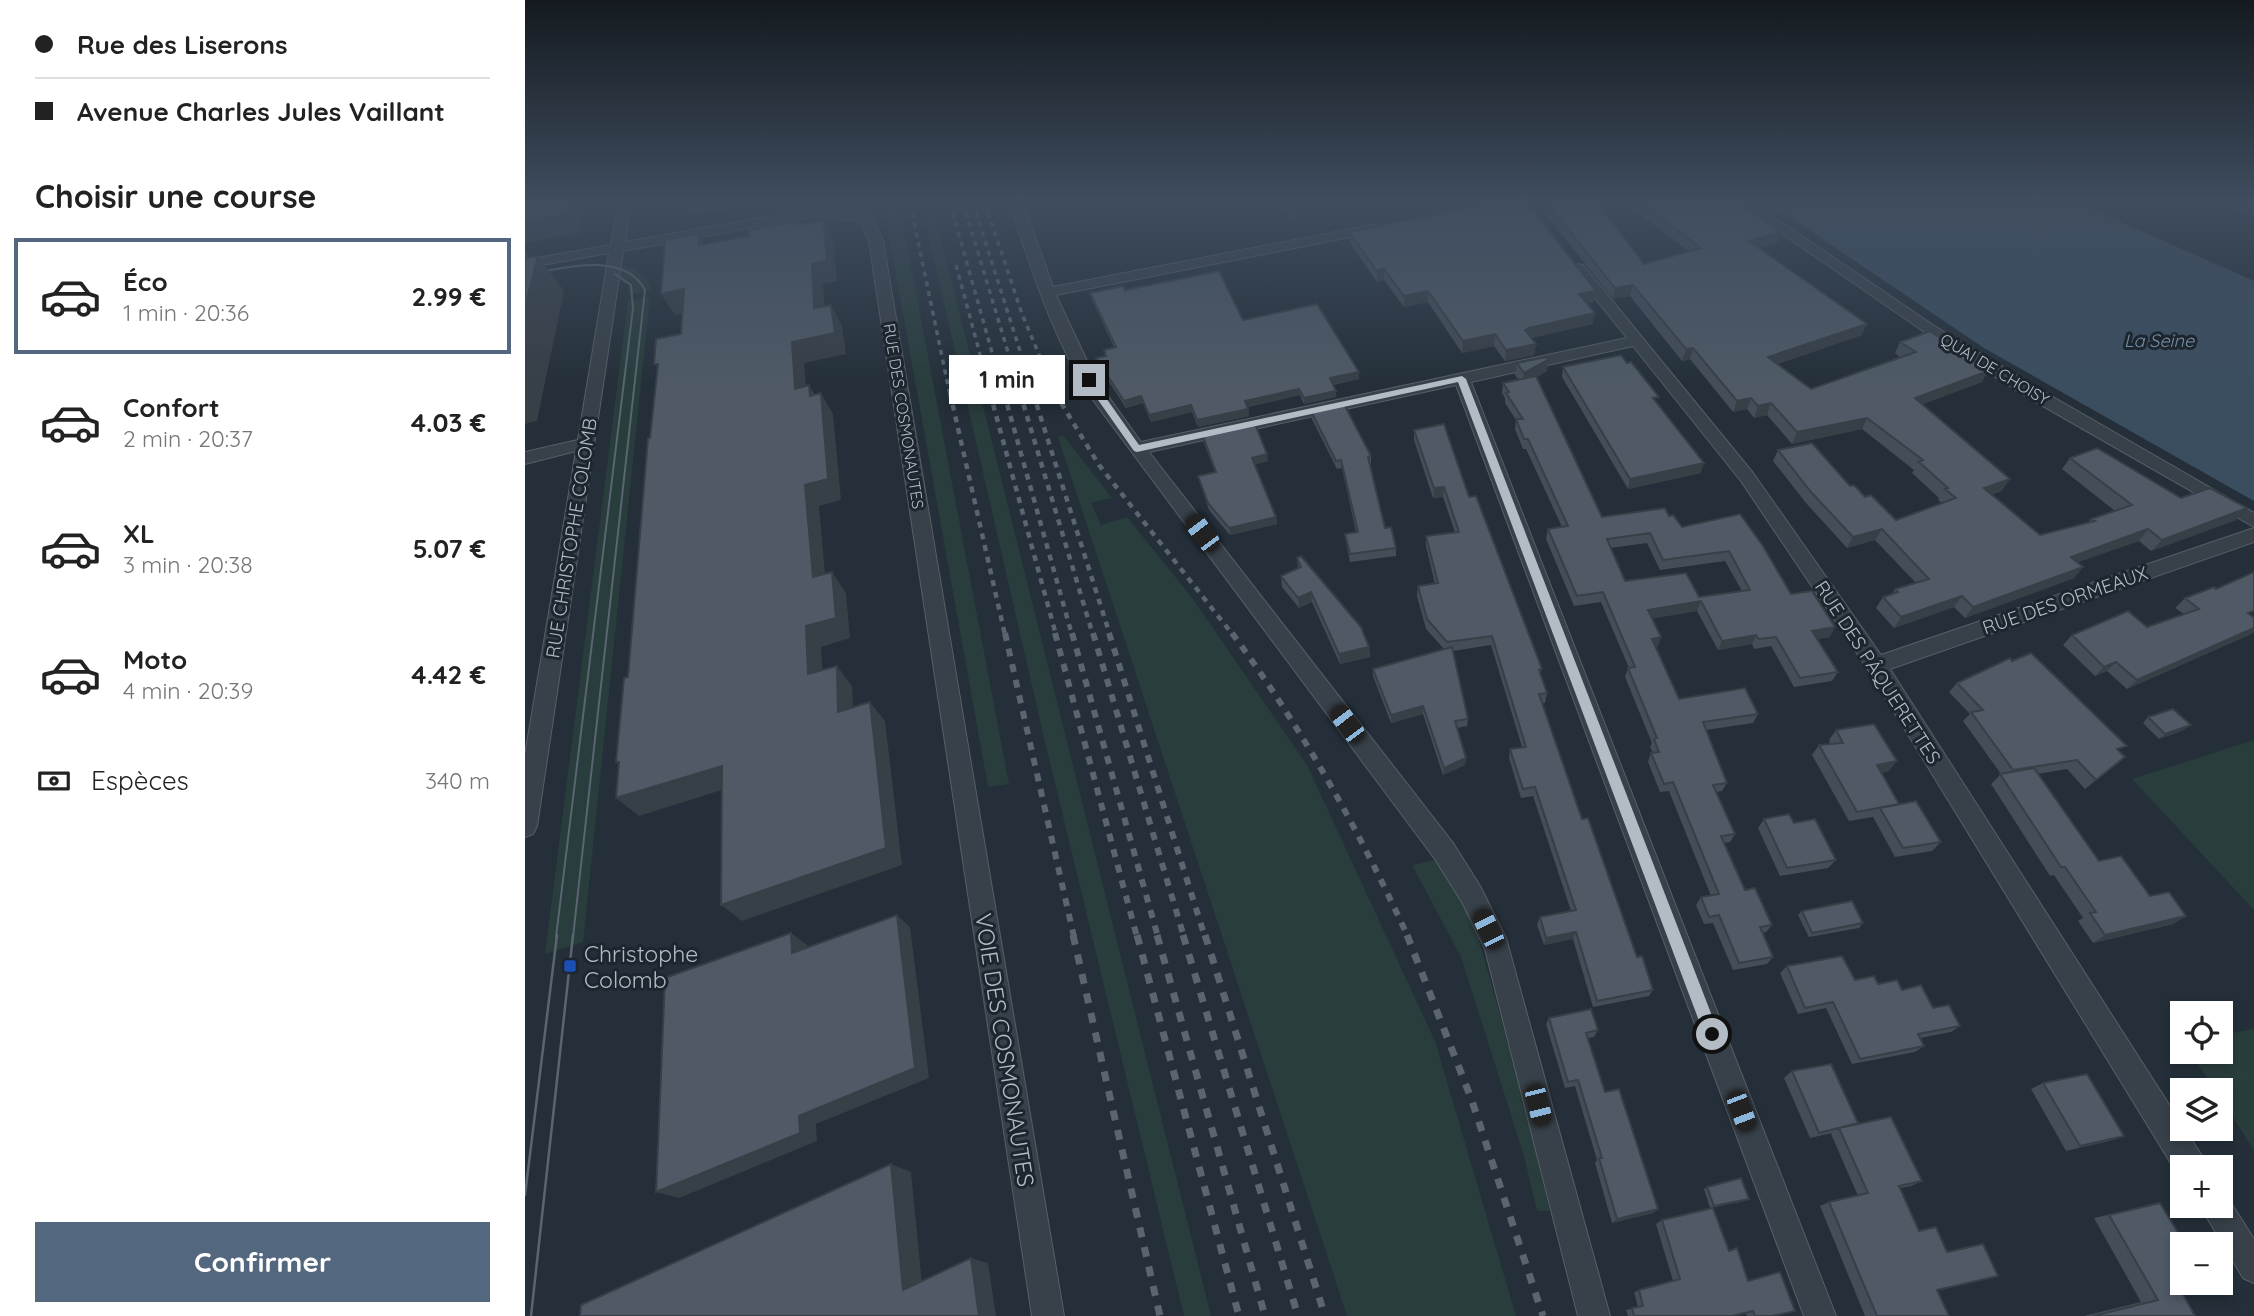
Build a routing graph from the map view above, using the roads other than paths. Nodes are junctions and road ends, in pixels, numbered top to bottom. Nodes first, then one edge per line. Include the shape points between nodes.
1 (614, 264) edge
2 (880, 264) edge
3 (1038, 264) edge
4 (1189, 264) edge
5 (1575, 264) edge
6 (1835, 264) edge
7 (1048, 292) junction
8 (1635, 341) junction
9 (1462, 379) junction
10 (587, 443) junction
11 (1137, 449) junction
12 (525, 458) edge
13 (2254, 521) edge
14 (2254, 535) edge
15 (1876, 665) junction
16 (963, 783) joint
17 (525, 825) edge
18 (2183, 1155) edge
19 (2223, 1218) edge
20 (2254, 1267) edge
21 (1048, 1316) edge
22 (1594, 1316) edge
23 (1820, 1316) edge

1 - 10 street, RUE CHRISTOPHE COLOMB
2 - 16 street, RUE DES COSMONAUTES
3 - 7 street
4 - 7 street
5 - 8 street, RUE DES PÂQUERETTES
6 - 13 street, QUAI DE CHOISY via 2028,390
7 - 11 street via 1089,380
8 - 9 street
8 - 15 street, RUE DES PÂQUERETTES via 1747,477
9 - 11 street
9 - 23 street
10 - 12 street
10 - 17 street, RUE CHRISTOPHE COLOMB
11 - 22 street via 1444,851 1471,894 1497,947
14 - 15 street, RUE DES ORMEAUX
15 - 18 street, RUE DES PÂQUERETTES
16 - 21 street, VOIE DES COSMONAUTES
19 - 20 street

